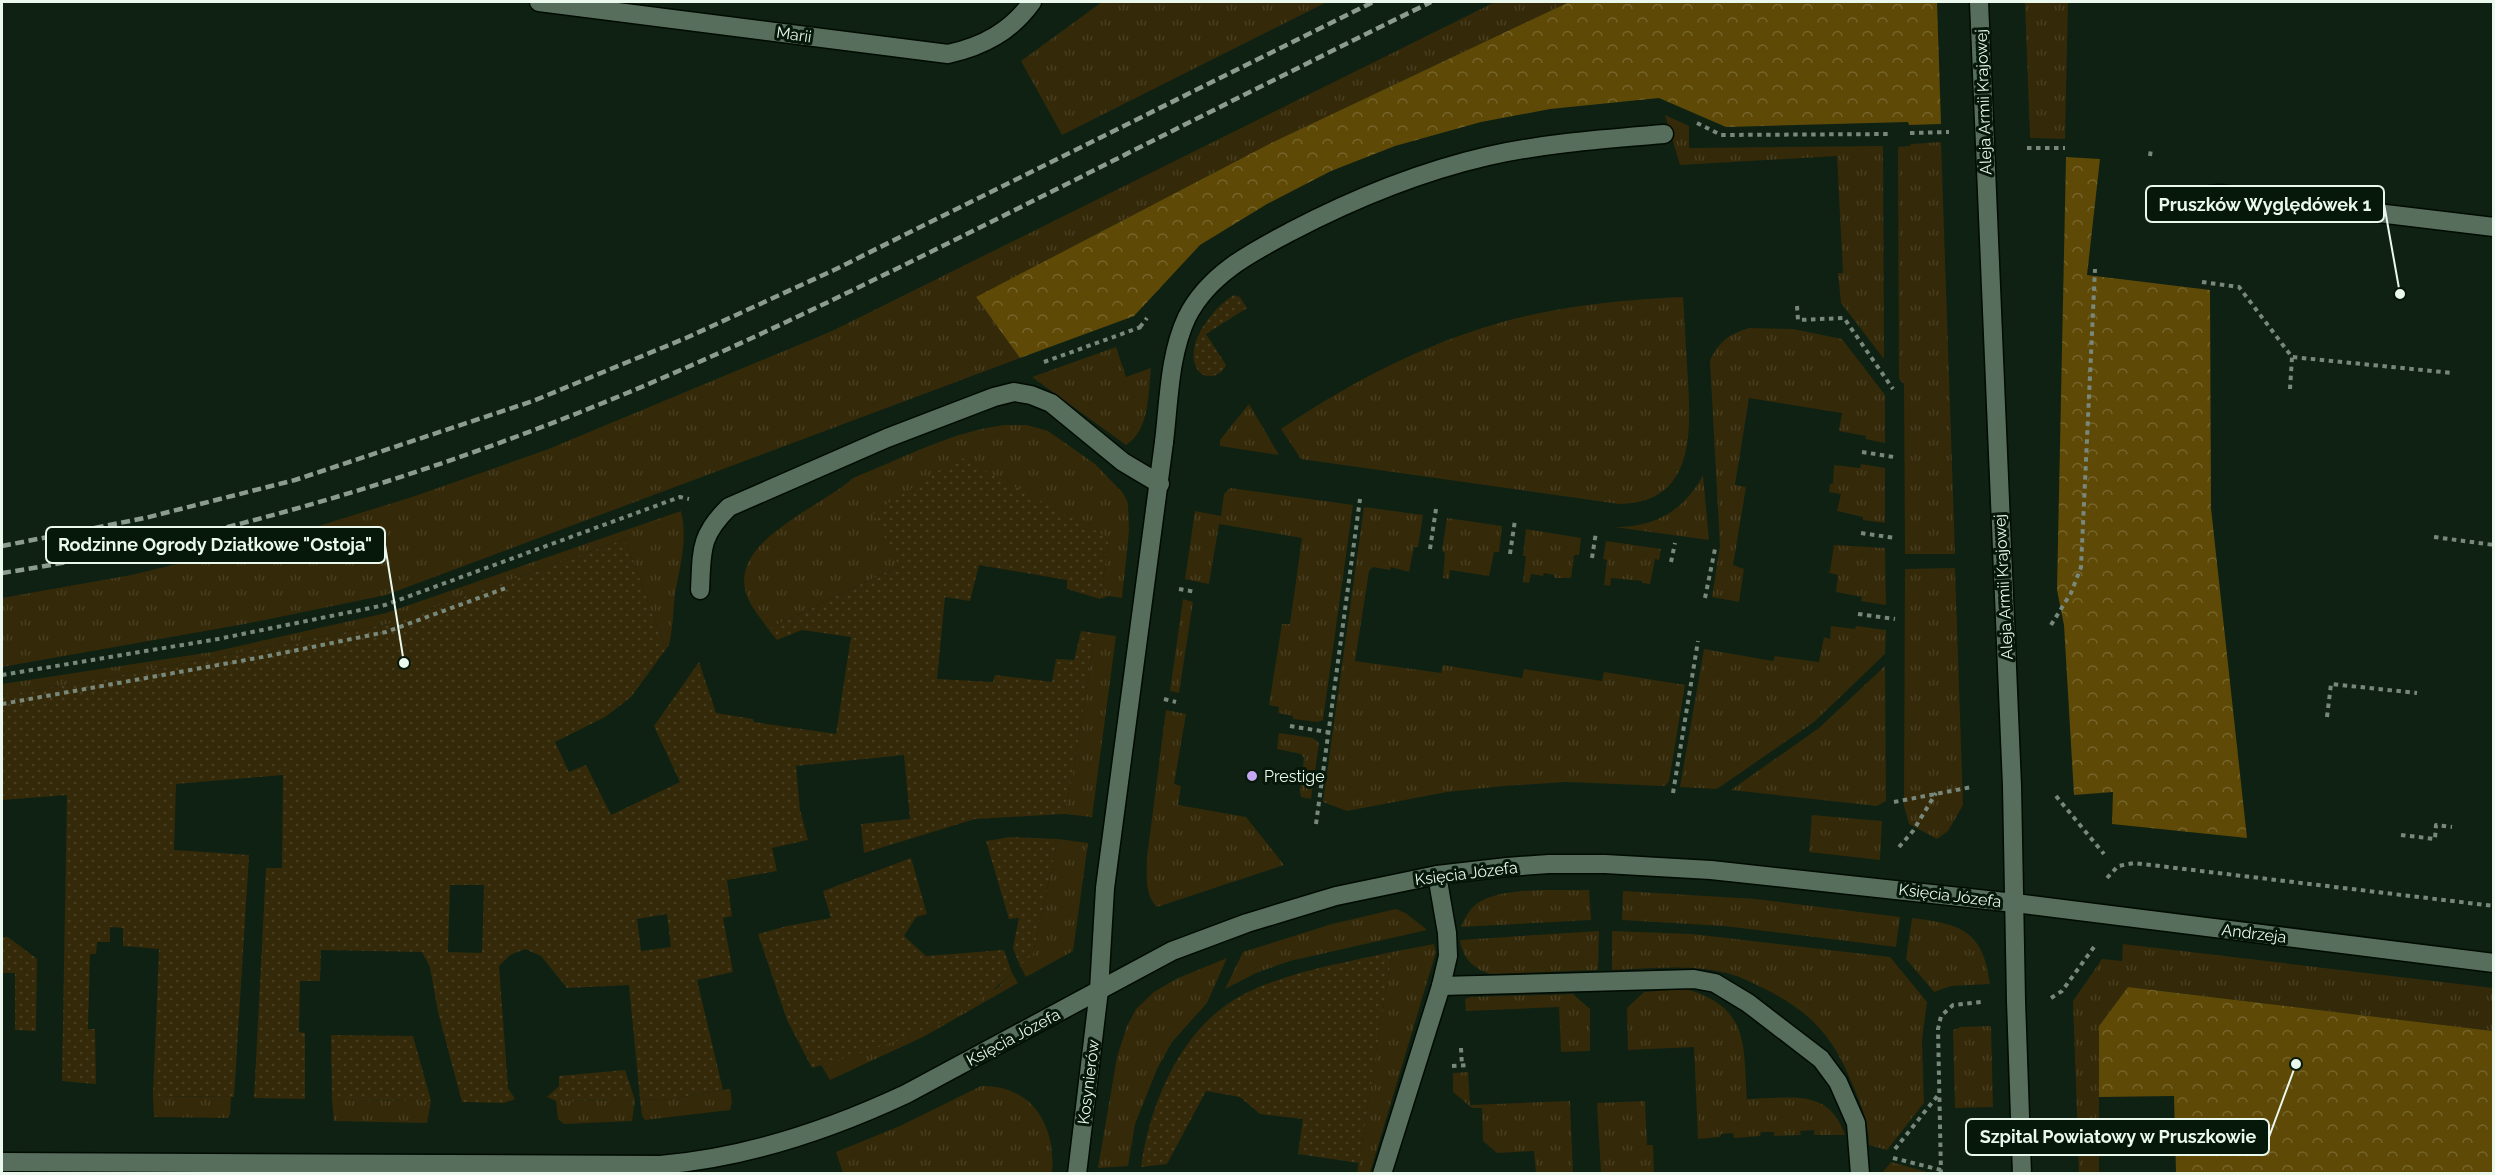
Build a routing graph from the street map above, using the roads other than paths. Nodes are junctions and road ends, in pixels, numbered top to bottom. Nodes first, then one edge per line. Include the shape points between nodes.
1 (539, 2) edge
2 (1032, 2) edge
3 (1979, 2) edge
4 (1664, 134) dead end
5 (2163, 210) dead end
6 (2493, 226) edge
7 (1160, 484) junction
8 (700, 590) dead end
9 (1437, 875) junction
10 (2015, 903) junction
11 (2493, 963) edge
12 (1441, 986) junction
13 (1100, 990) junction
14 (2, 1162) edge
15 (82, 1168) edge
16 (1077, 1173) edge
17 (1382, 1173) edge
18 (1860, 1173) edge
19 (2022, 1173) edge

1 - 2 street, Marii via 948,54 992,40 1020,18
3 - 10 street, Aleja Armii Krajowej
4 - 7 street, Kosynierów via 1565,143 1489,156 1375,191 1235,263 1201,295 1180,336
5 - 6 street via 2188,198 2219,194
7 - 8 street via 1123,462 1051,403 1014,392 887,438 729,507 706,534
7 - 13 street, Kosynierów via 1105,888
9 - 10 street, Księcia Józefa via 1549,864 1662,866
9 - 12 street via 1448,956
9 - 13 street, Księcia Józefa via 1336,896 1247,923 1172,951
10 - 11 street, Andrzeja
10 - 19 street, Aleja Armii Krajowej
12 - 17 street
12 - 18 street via 1694,979 1715,983 1821,1059 1838,1082 1856,1123
13 - 15 street, Księcia Józefa via 877,1108 773,1144 692,1161 660,1165
13 - 16 street, Kosynierów
14 - 15 street, Księcia Józefa

